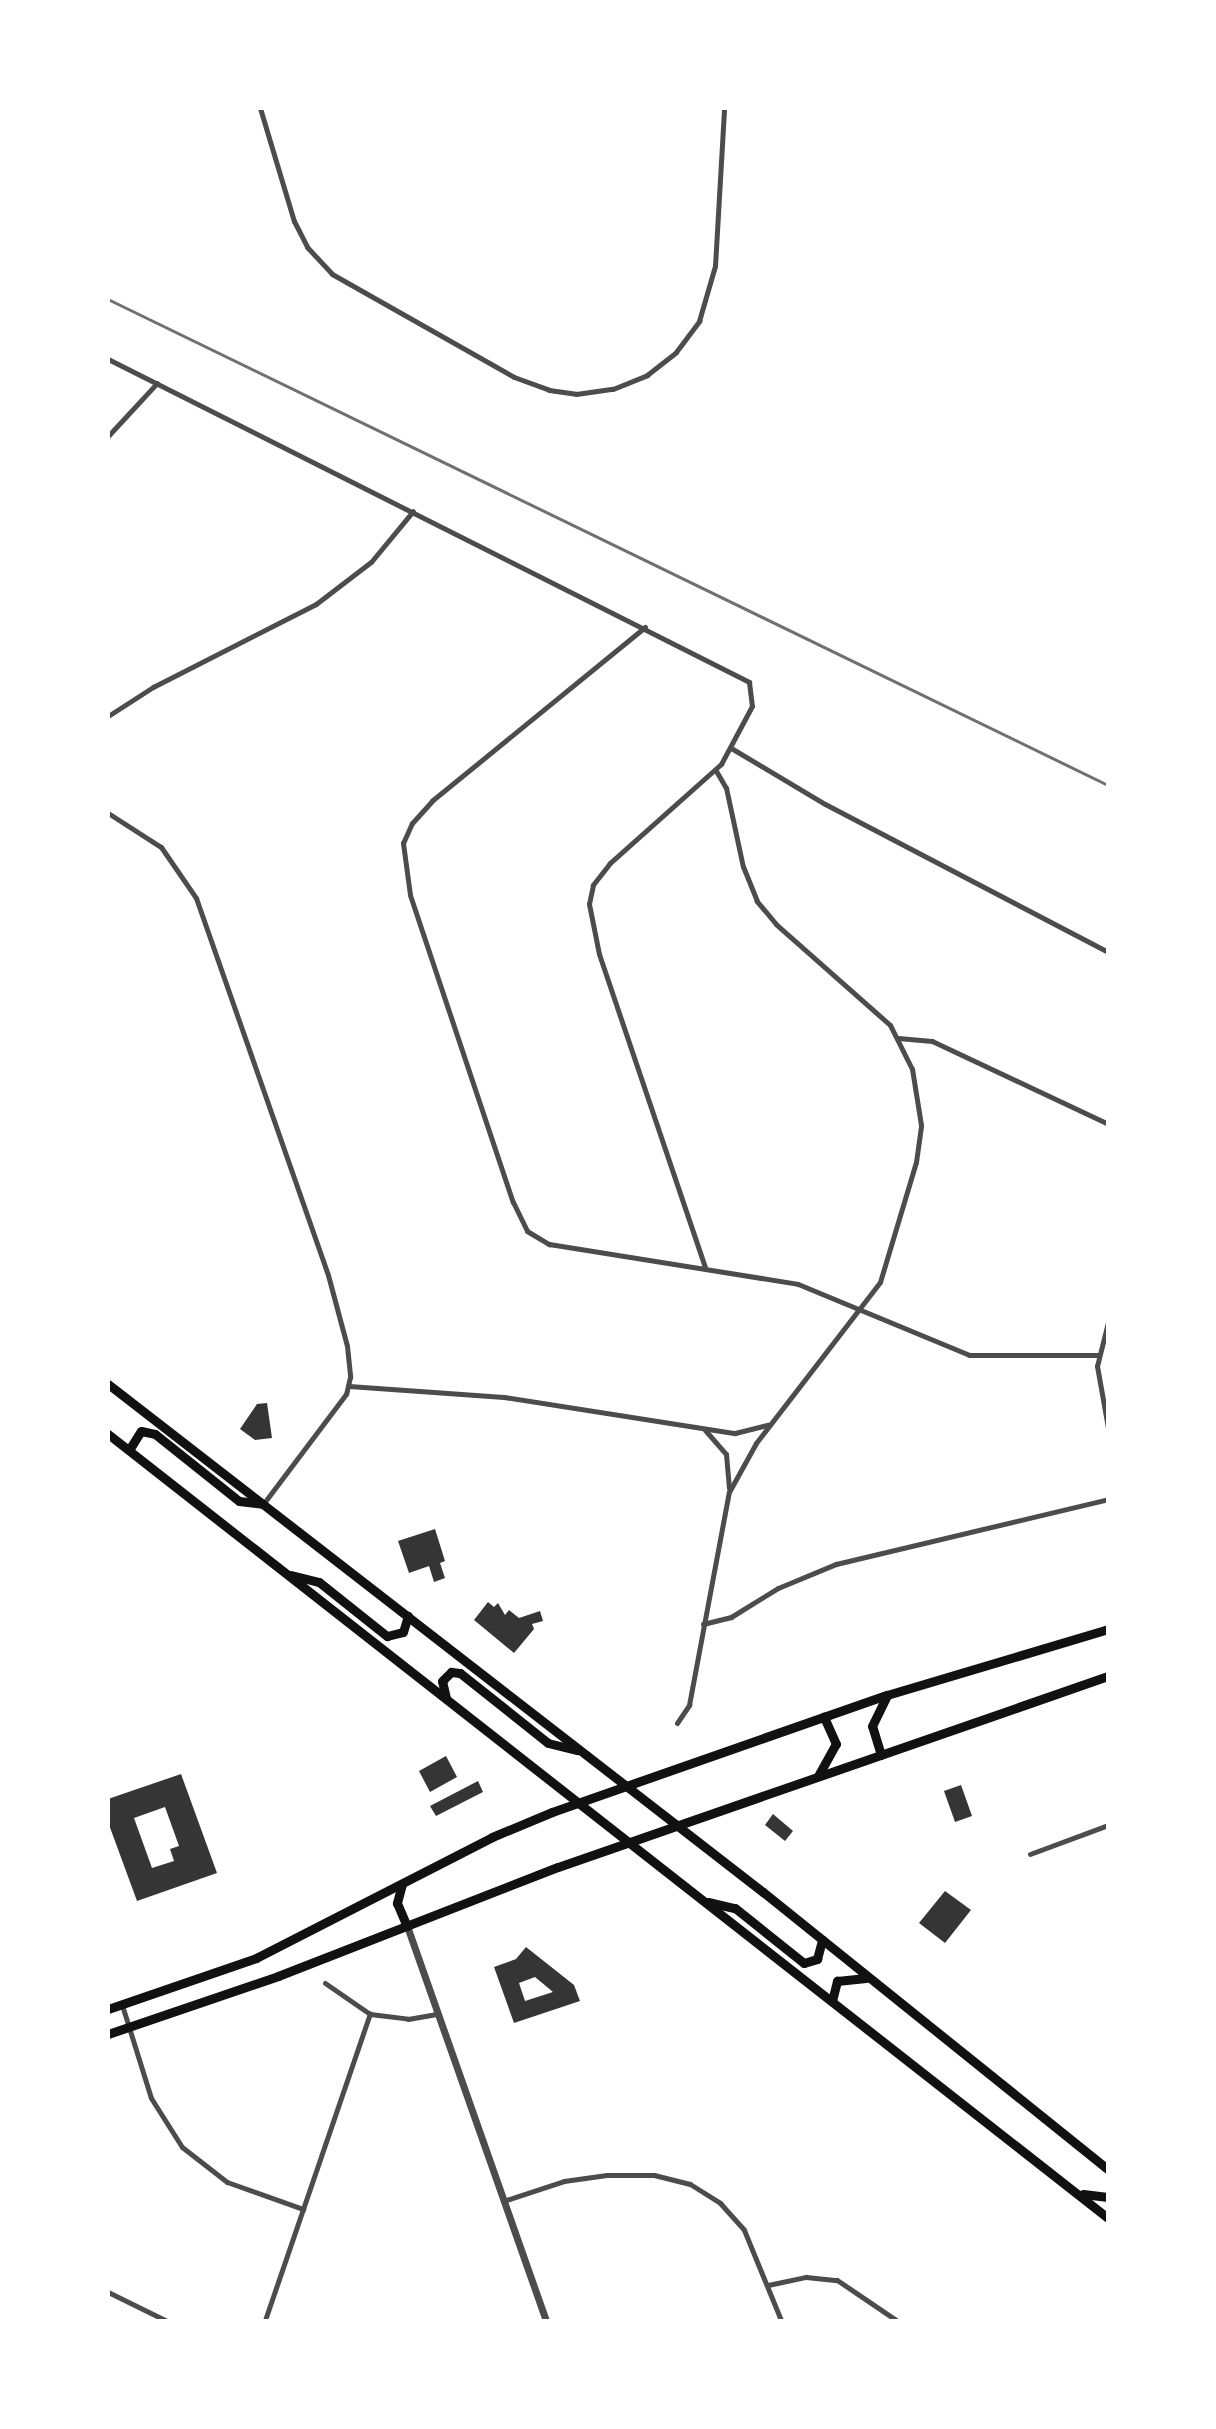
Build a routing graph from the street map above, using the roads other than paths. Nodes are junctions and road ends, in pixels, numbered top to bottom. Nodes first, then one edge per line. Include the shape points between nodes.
1 (260, 108) edge
2 (724, 108) edge
3 (108, 359) edge
4 (158, 383) junction
5 (108, 436) edge
6 (413, 511) junction
7 (645, 627) junction
8 (108, 716) edge
9 (731, 748) junction
10 (716, 771) junction
11 (108, 813) edge
12 (1108, 952) edge
13 (898, 1038) junction
14 (1108, 1124) edge
15 (705, 1267) junction
16 (862, 1309) junction
17 (1108, 1322) edge
18 (1098, 1354) junction
19 (108, 1384) edge
20 (349, 1386) junction
21 (773, 1422) junction
22 (703, 1428) junction
23 (1108, 1428) edge
24 (108, 1434) edge
25 (129, 1450) junction
26 (729, 1492) junction
27 (1108, 1499) edge
28 (263, 1504) junction
29 (286, 1573) junction
30 (408, 1616) junction
31 (703, 1624) junction
32 (1108, 1629) edge
33 (1108, 1676) edge
34 (887, 1695) junction
35 (446, 1698) junction
36 (824, 1717) junction
37 (677, 1723) dead end
38 (582, 1752) junction
39 (881, 1755) junction
40 (817, 1777) junction
41 (624, 1786) junction
42 (579, 1802) junction
43 (1108, 1825) edge
44 (674, 1827) junction
45 (631, 1842) junction
46 (1030, 1854) dead end
47 (402, 1884) junction
48 (706, 1902) junction
49 (407, 1926) junction
50 (822, 1940) junction
51 (866, 1979) junction
52 (325, 1983) dead end
53 (832, 2001) junction
54 (122, 2005) junction
55 (108, 2009) edge
56 (370, 2014) junction
57 (437, 2014) junction
58 (129, 2027) junction
59 (108, 2034) edge
60 (1108, 2169) edge
61 (1081, 2194) junction
62 (1108, 2197) edge
63 (503, 2201) junction
64 (303, 2209) junction
65 (1108, 2218) edge
66 (768, 2285) junction
67 (108, 2292) edge
68 (165, 2320) edge
69 (265, 2320) edge
70 (546, 2320) edge
71 (781, 2320) edge
72 (896, 2320) edge

1 - 2 street via 293,221 307,247 332,274 514,377 576,394 613,389 647,375 676,352 699,321 715,266
3 - 4 street
4 - 5 street
4 - 6 street
6 - 7 street
6 - 8 street via 371,562 316,604 153,687
7 - 9 street via 742,675 752,689 752,706
7 - 15 street via 425,807 409,828 402,858 410,895 527,1231 549,1244
9 - 10 street
9 - 12 street via 825,804
10 - 13 street via 728,794 744,873 762,908 880,1013
10 - 15 street via 610,863 593,885 589,904 598,954
11 - 20 street via 161,847 201,909 328,1275 347,1346
13 - 14 street via 932,1041
13 - 16 street via 919,1095 920,1140 891,1257
15 - 16 street via 798,1283
16 - 18 street via 969,1355
16 - 21 street
17 - 18 street
18 - 23 street
19 - 28 main road
20 - 22 street via 504,1397
20 - 28 street
21 - 22 street via 743,1433
21 - 26 street via 748,1454
22 - 26 street via 726,1454
24 - 25 main road
25 - 28 main road via 141,1432 155,1434 239,1501
25 - 29 main road
26 - 31 street
27 - 31 street via 836,1564 787,1584 731,1617
28 - 30 main road
29 - 30 main road via 319,1582 387,1636 403,1632
29 - 35 main road
30 - 38 main road
31 - 37 street via 689,1705
32 - 34 main road
33 - 39 main road
34 - 36 main road
34 - 39 main road via 872,1726
35 - 38 main road via 442,1681 451,1672 460,1673 548,1743
35 - 42 main road
36 - 40 main road via 836,1744
36 - 41 main road
38 - 41 main road
39 - 40 main road
40 - 44 main road
41 - 42 main road
41 - 44 main road
42 - 45 main road
42 - 47 main road via 506,1831
43 - 46 street
44 - 45 main road
44 - 50 main road
45 - 48 main road
45 - 49 main road
47 - 49 main road via 397,1903
47 - 54 main road via 256,1958
48 - 50 main road via 735,1908 804,1963 817,1959
48 - 53 main road
49 - 57 street
49 - 58 main road
50 - 51 main road
51 - 53 main road via 837,1981
51 - 60 main road
52 - 56 street
53 - 61 main road
54 - 55 main road
54 - 58 street
56 - 57 street via 408,2020
56 - 64 street
57 - 63 street
58 - 59 main road
58 - 64 street via 151,2098 182,2147 227,2182
61 - 62 main road
61 - 65 main road
63 - 66 street via 586,2177 631,2174 676,2179 708,2194 734,2218 752,2242
63 - 70 street
64 - 69 street
66 - 71 street
66 - 72 street via 806,2277 837,2280
67 - 68 street

